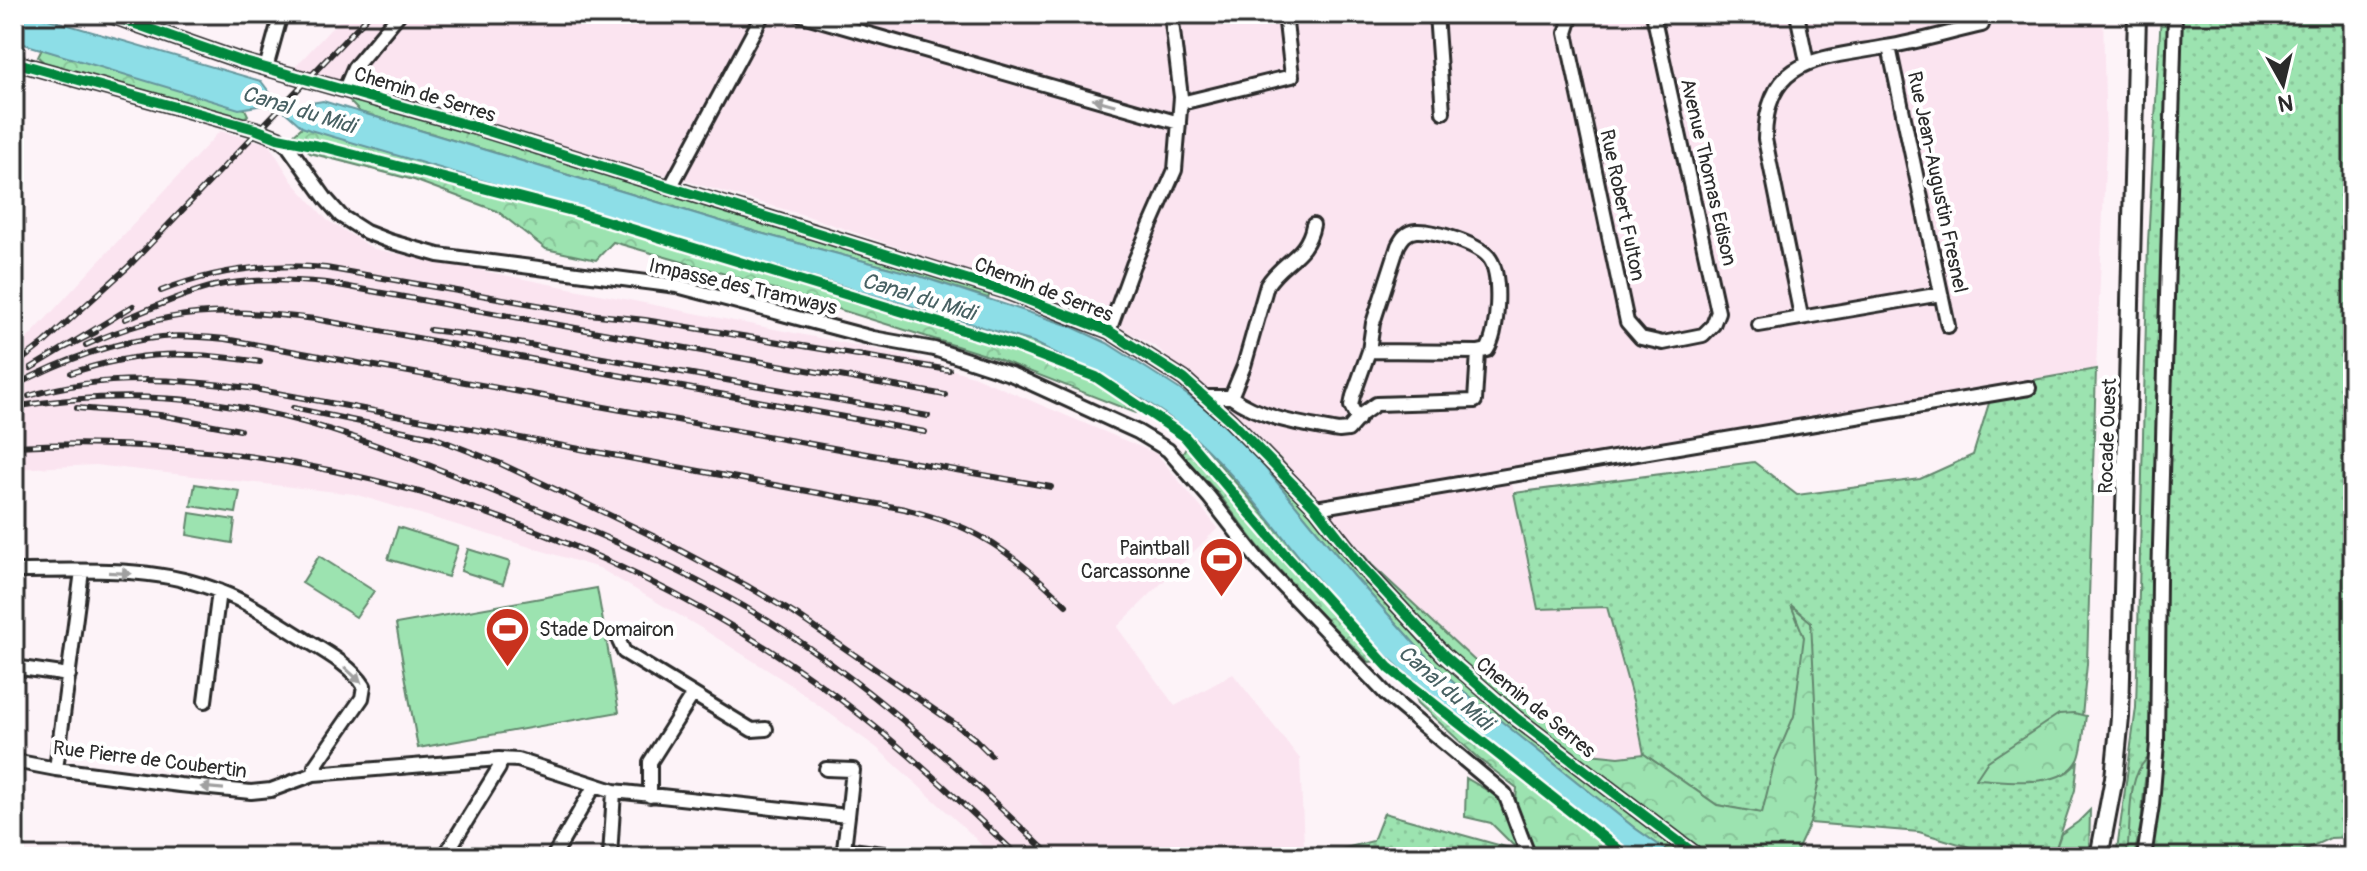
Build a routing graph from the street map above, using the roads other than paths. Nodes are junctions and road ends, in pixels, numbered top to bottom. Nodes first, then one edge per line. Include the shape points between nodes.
1 (107, 14) edge
2 (281, 14) edge
3 (399, 14) edge
4 (763, 14) edge
5 (799, 14) edge
6 (1171, 14) edge
7 (1285, 14) edge
8 (1436, 14) edge
9 (1572, 14) edge
10 (1653, 14) edge
11 (1797, 14) edge
12 (2130, 14) edge
13 (2139, 14) edge
14 (2175, 14) edge
15 (1982, 25) dead end
16 (2136, 45) junction
17 (1889, 47) junction
18 (14, 62) edge
19 (1807, 62) junction
20 (266, 68) junction
21 (345, 89) junction
22 (1181, 103) junction
23 (1443, 112) dead end
24 (1179, 123) junction
25 (670, 188) junction
26 (1313, 225) dead end
27 (1941, 294) junction
28 (1801, 316) junction
29 (1759, 325) dead end
30 (1948, 326) dead end
31 (1109, 331) junction
32 (1703, 335) joint
33 (1369, 351) junction
34 (1478, 352) junction
35 (2029, 388) dead end
36 (1204, 397) junction
37 (1231, 397) junction
38 (1358, 420) junction
39 (1316, 508) junction
40 (14, 571) edge
41 (82, 571) junction
42 (219, 591) junction
43 (619, 641) dead end
44 (14, 667) edge
45 (69, 675) junction
46 (693, 694) junction
47 (205, 701) dead end
48 (766, 729) dead end
49 (499, 759) junction
50 (14, 761) edge
51 (56, 769) junction
52 (826, 769) dead end
53 (314, 774) junction
54 (595, 785) junction
55 (614, 791) junction
56 (654, 796) junction
57 (848, 816) junction
58 (844, 853) edge
59 (444, 857) edge
60 (553, 857) edge
61 (610, 857) edge
62 (906, 857) edge
63 (1529, 857) edge
64 (1699, 857) edge
65 (2099, 857) edge
66 (2144, 857) edge

1 - 20 street, Chemin de Serres
2 - 20 street
3 - 21 street via 354,68
4 - 25 street
24 -> 5 street
6 - 22 street
7 - 22 street via 1292,76
8 - 23 street
9 - 32 street, Rue Robert Fulton via 1566,33 1627,322 1641,338 1663,343
10 - 32 street, Avenue Thomas Edison via 1718,312
11 - 19 street
12 - 16 main road
13 - 16 main road
14 - 66 street via 2157,743
15 - 17 street
16 - 65 main road, Rocade Ouest via 2120,717
17 - 19 street
17 - 27 street, Rue Jean-Augustin Fresnel
18 - 63 street, Impasse des Tramways via 278,138 341,216 389,241 438,255 677,286 934,349 1013,375 1138,432 1168,450 1259,561 1388,696 1505,794
19 - 28 street via 1776,89 1765,118
20 - 21 street, Chemin de Serres
21 - 25 street, Chemin de Serres
22 - 24 street
24 - 31 street via 1175,170
25 - 31 street, Chemin de Serres via 1005,291
26 - 37 street via 1304,249 1267,285
27 - 28 street
27 - 30 street, Rue Jean-Augustin Fresnel
28 - 29 street
31 - 36 street, Chemin de Serres
33 - 34 street
33 - 34 street via 1398,246 1414,231 1450,237 1491,260 1498,306 1492,342
33 - 38 street via 1351,406
34 - 38 street via 1475,401 1376,404
35 - 39 street
36 - 37 street
36 - 39 street, Chemin de Serres
37 - 38 street via 1285,420 1339,431
39 - 64 street, Chemin de Serres via 1444,655 1516,718
40 - 41 street
41 -> 42 street via 147,574
41 - 45 street
42 - 47 street
42 -> 53 street via 309,641 364,686 362,698
43 - 46 street via 624,652
44 - 45 street
45 - 51 street
46 - 48 street via 752,730
46 - 56 street via 650,762
49 - 53 street, Rue Pierre de Coubertin
49 - 54 street, Rue Pierre de Coubertin via 518,760
49 - 59 street via 499,768
50 - 51 street, Rue Pierre de Coubertin
53 -> 51 street, Rue Pierre de Coubertin via 251,792
52 - 57 street via 853,770
54 - 55 street, Rue Pierre de Coubertin
54 - 60 street
55 - 56 street, Rue Pierre de Coubertin
55 - 61 street
56 - 57 street, Rue Pierre de Coubertin
57 - 58 street
58 - 62 street

